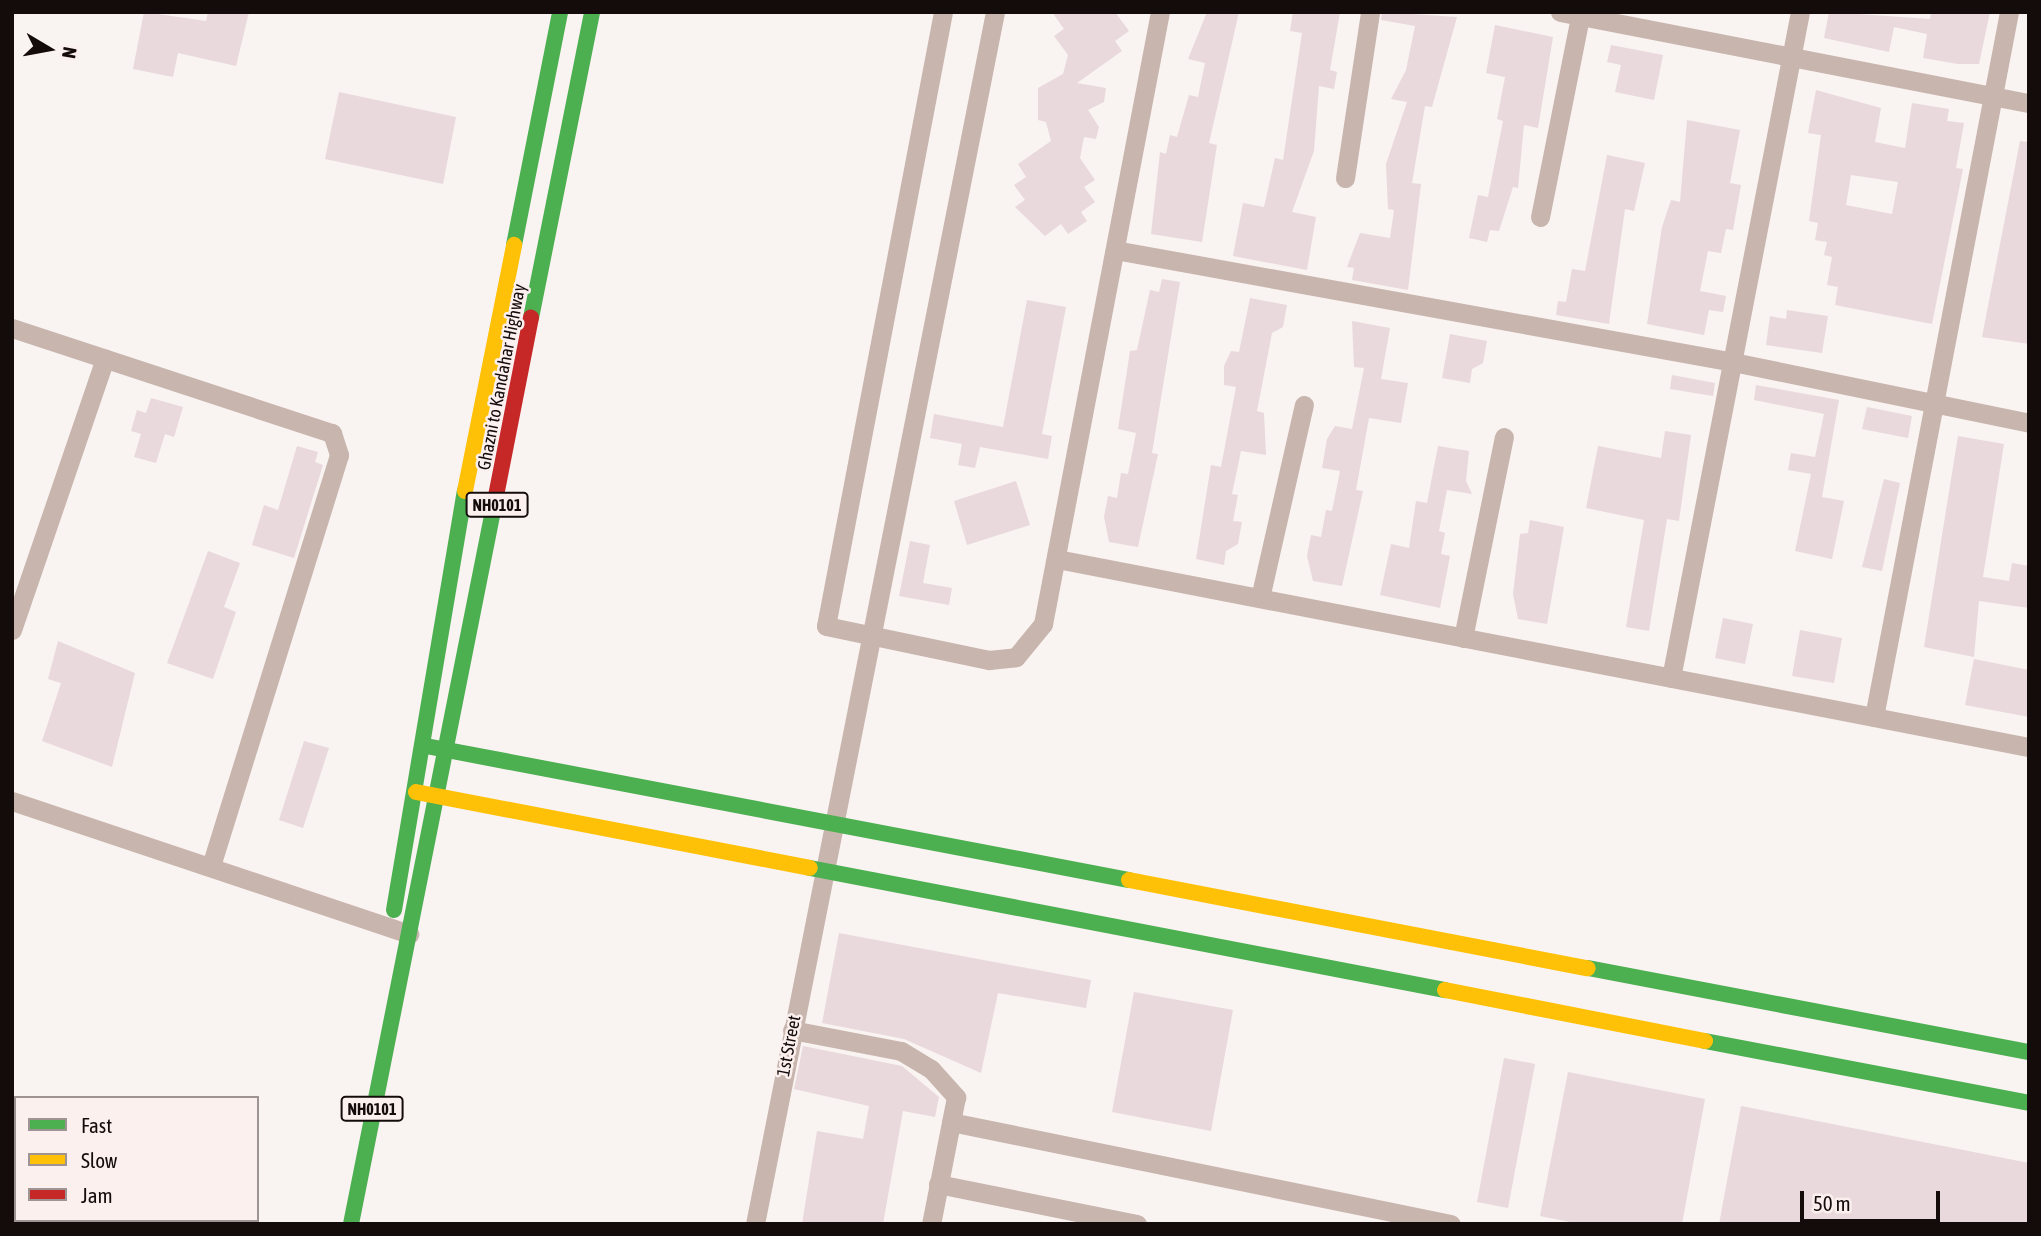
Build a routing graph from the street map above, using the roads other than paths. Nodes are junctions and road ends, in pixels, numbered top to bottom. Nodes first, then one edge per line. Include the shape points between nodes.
1 (561, 12) edge
2 (592, 12) edge
3 (943, 12) edge
4 (995, 12) edge
5 (1160, 12) edge
6 (1370, 12) edge
7 (1560, 12) edge
8 (1800, 12) edge
9 (2009, 12) edge
10 (1581, 14) edge
11 (1792, 57) junction
12 (1993, 97) junction
13 (2029, 103) edge
14 (1345, 178) dead end
15 (1540, 217) dead end
16 (1115, 250) junction
17 (12, 328) edge
18 (105, 358) junction
19 (1733, 362) junction
20 (1304, 405) dead end
21 (1934, 405) junction
22 (2029, 423) edge
23 (1504, 437) dead end
24 (1057, 559) junction
25 (1260, 598) junction
26 (12, 630) edge
27 (872, 636) junction
28 (1463, 638) junction
29 (1671, 678) junction
30 (1874, 717) junction
31 (421, 744) junction
32 (2029, 747) edge
33 (450, 750) junction
34 (413, 791) junction
35 (440, 797) junction
36 (12, 801) edge
37 (835, 821) junction
38 (211, 867) junction
39 (825, 869) junction
40 (391, 928) junction
41 (414, 935) junction
42 (393, 995) junction
43 (792, 1030) junction
44 (2029, 1052) edge
45 (2029, 1103) edge
46 (951, 1122) junction
47 (938, 1184) junction
48 (351, 1224) edge
49 (755, 1224) edge
50 (931, 1224) edge
51 (1137, 1224) edge
52 (1451, 1224) edge

1 - 31 main road, Ghazni to Kandahar Highway / NH0101
2 - 33 main road, Ghazni to Kandahar Highway / NH0101
3 - 27 street via 826,626
4 - 27 street, 1st Street
5 - 16 street
6 - 14 street
7 - 10 street
8 - 11 street
9 - 12 street
10 - 11 street
10 - 15 street
11 - 12 street
11 - 19 street
12 - 13 street
12 - 21 street
16 - 19 street
16 - 24 street
17 - 18 street
18 - 26 street
18 - 38 street via 332,433 339,455
19 - 21 street
19 - 29 street
20 - 25 street
21 - 22 street
21 - 30 street
23 - 28 street
24 - 25 street
24 - 27 street via 1043,624 1016,657 989,660
25 - 28 street
27 - 37 street, 1st Street
28 - 29 street
29 - 30 street
30 - 32 street
31 - 33 main road
31 - 34 main road, Ghazni to Kandahar Highway / NH0101
33 - 35 main road, Ghazni to Kandahar Highway / NH0101
33 - 37 main road
34 - 35 main road
34 - 40 main road, Ghazni to Kandahar Highway / NH0101
35 - 39 main road
35 - 41 main road, Ghazni to Kandahar Highway / NH0101
36 - 38 street
37 - 39 street, 1st Street
37 - 44 main road
38 - 40 street
39 - 43 street, 1st Street
39 - 45 main road
40 - 41 street
40 - 42 main road, Ghazni to Kandahar Highway / NH0101
41 - 42 main road, Ghazni to Kandahar Highway / NH0101
42 - 48 main road, Ghazni to Kandahar Highway / NH0101
43 - 46 street via 901,1051 931,1069 956,1097
43 - 49 street, 1st Street
46 - 47 street
46 - 52 street
47 - 50 street
47 - 51 street

